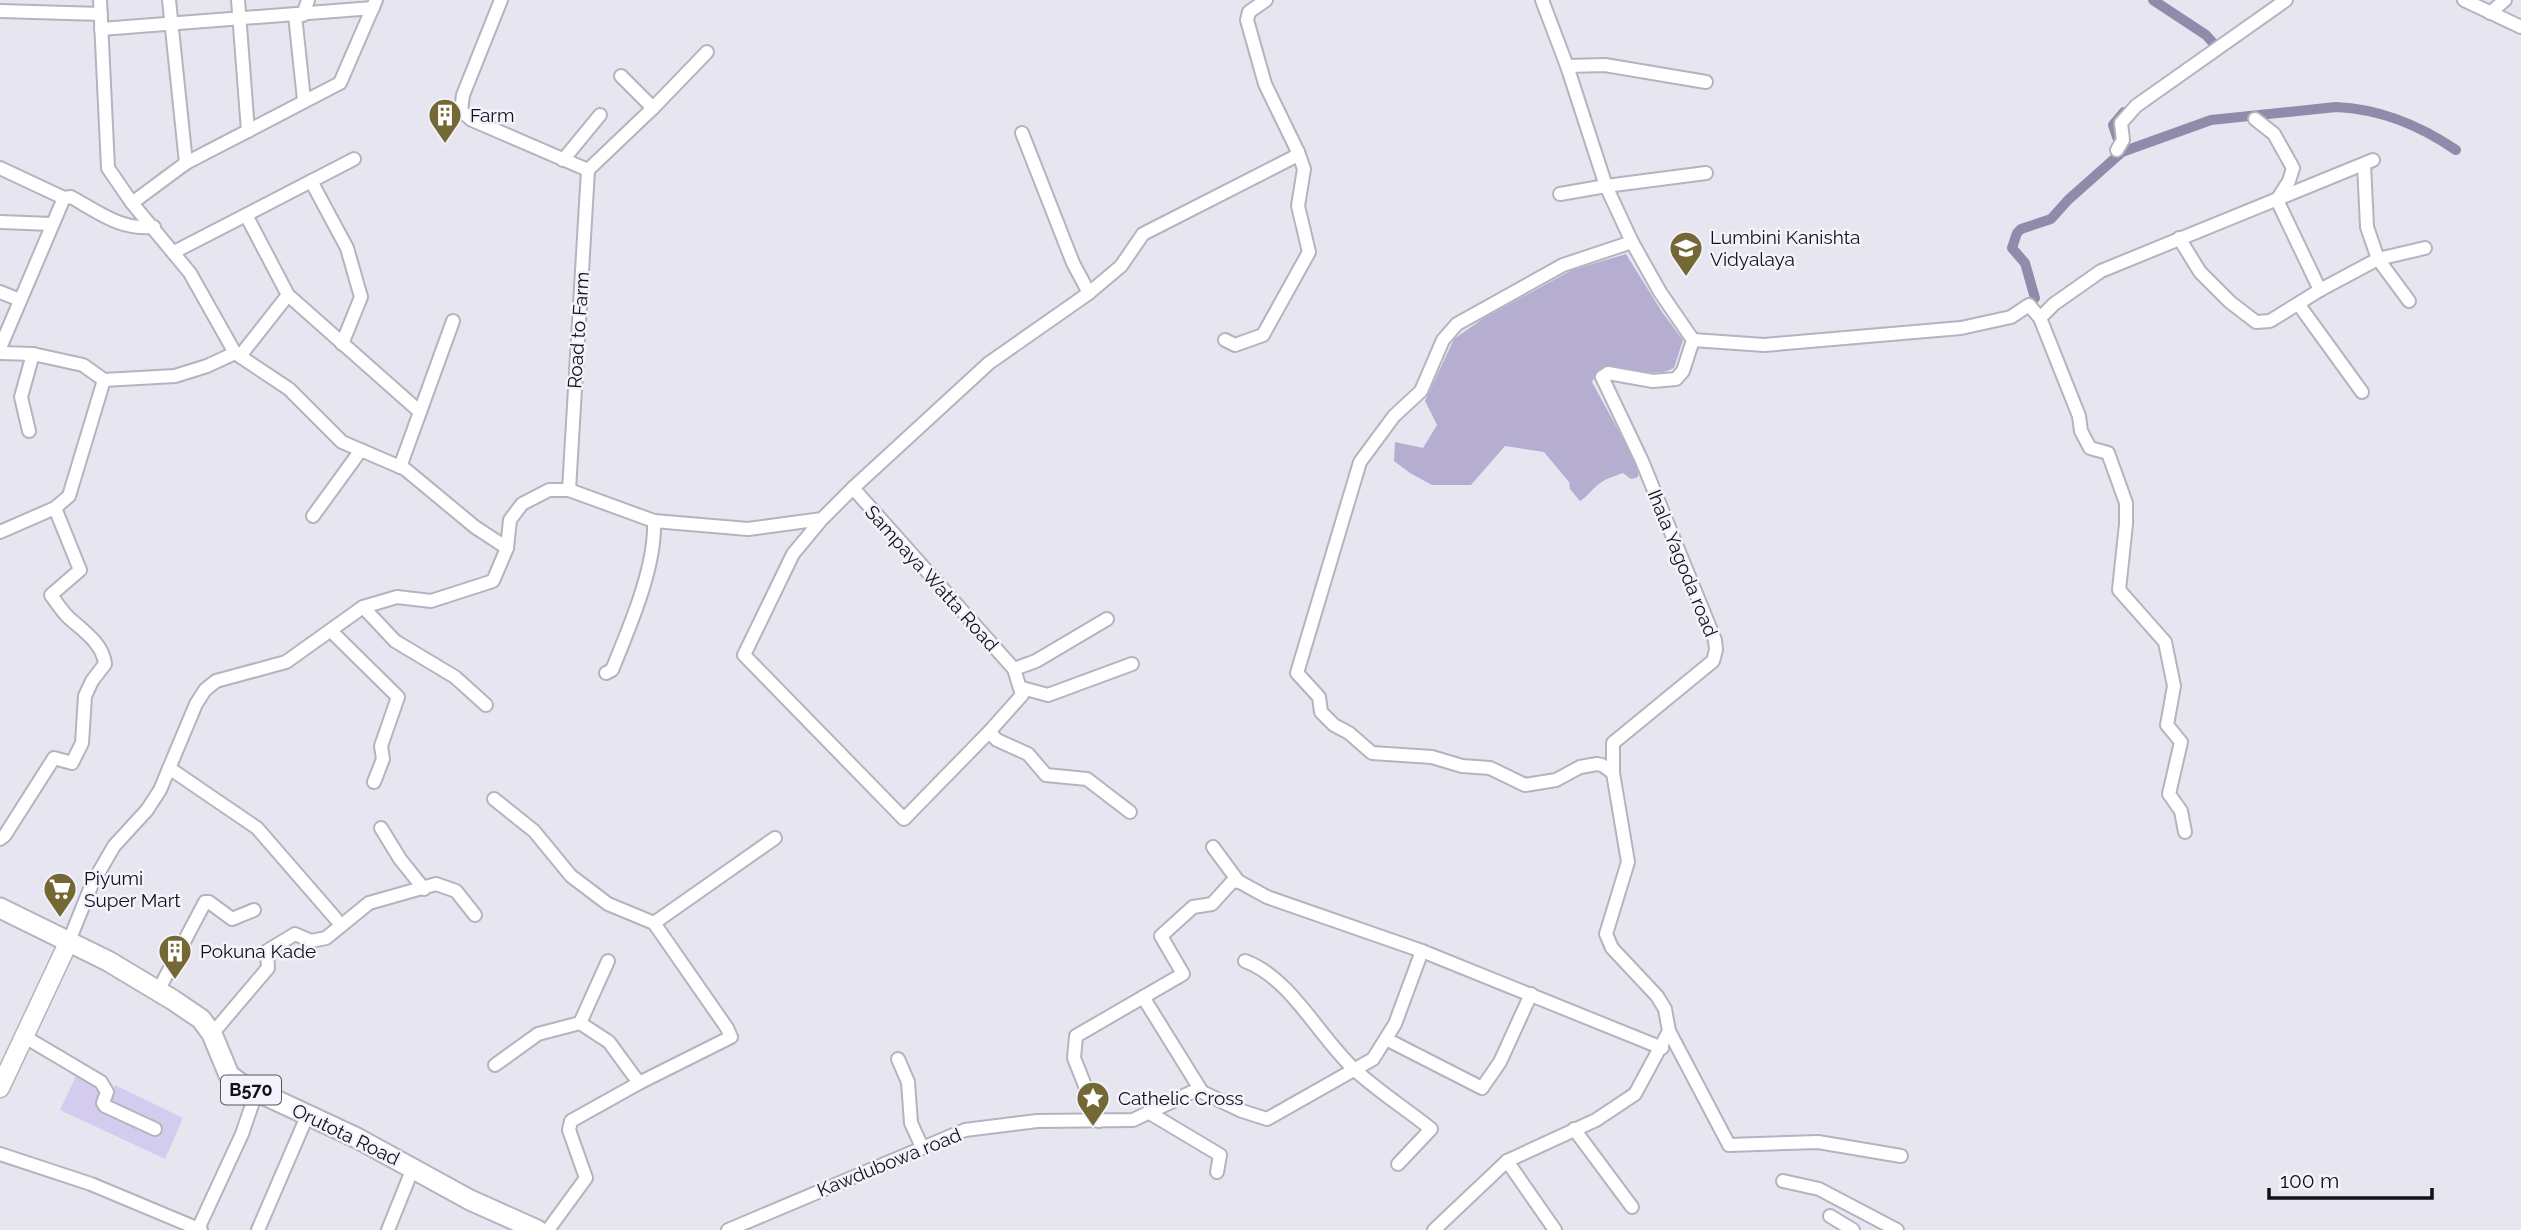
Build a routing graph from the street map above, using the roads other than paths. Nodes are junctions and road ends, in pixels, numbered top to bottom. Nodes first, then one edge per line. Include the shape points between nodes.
1 (100, 0) edge
2 (169, 0) edge
3 (238, 0) edge
4 (308, 0) edge
5 (501, 0) edge
6 (1266, 0) edge
7 (1542, 0) edge
8 (2286, 0) edge
9 (2464, 0) edge
10 (2505, 0) edge
11 (375, 4) edge
12 (26, 6) edge
13 (0, 11) edge
14 (2490, 13) junction
15 (101, 15) junction
16 (299, 15) junction
17 (239, 17) junction
18 (171, 25) junction
19 (2521, 27) edge
20 (102, 29) junction
21 (707, 52) dead end
22 (1567, 66) junction
23 (621, 76) dead end
24 (1706, 82) dead end
25 (304, 100) junction
26 (653, 108) junction
27 (600, 115) dead end
28 (2255, 119) dead end
29 (248, 131) junction
30 (1022, 133) dead end
31 (2120, 145) dead end
32 (1298, 152) junction
33 (354, 159) dead end
34 (563, 160) junction
35 (186, 163) junction
36 (0, 168) edge
37 (588, 170) junction
38 (1706, 173) dead end
39 (311, 181) junction
40 (1606, 186) junction
41 (1560, 194) dead end
42 (64, 198) junction
43 (2277, 200) junction
44 (132, 203) junction
45 (246, 215) junction
46 (0, 222) edge
47 (52, 224) junction
48 (154, 227) junction
49 (2179, 238) junction
50 (1632, 242) junction
51 (2425, 248) dead end
52 (174, 252) junction
53 (2378, 259) junction
54 (2320, 290) junction
55 (0, 292) edge
56 (1089, 293) junction
57 (288, 295) junction
58 (20, 300) junction
59 (2409, 301) dead end
60 (2299, 305) junction
61 (2040, 318) junction
62 (453, 321) dead end
63 (1225, 340) dead end
64 (1693, 340) junction
65 (342, 344) junction
66 (0, 348) edge
67 (0, 353) edge
68 (33, 354) junction
69 (237, 355) junction
70 (104, 380) junction
71 (2362, 392) dead end
72 (420, 412) junction
73 (29, 431) dead end
74 (361, 450) junction
75 (400, 467) junction
76 (853, 488) junction
77 (569, 490) junction
78 (55, 508) junction
79 (313, 516) dead end
80 (822, 519) junction
81 (654, 521) junction
82 (0, 532) edge
83 (507, 548) junction
84 (363, 607) junction
85 (1107, 619) dead end
86 (331, 631) junction
87 (1132, 664) dead end
88 (1014, 669) junction
89 (606, 673) dead end
90 (1022, 688) junction
91 (486, 705) dead end
92 (989, 732) junction
93 (169, 768) junction
94 (1613, 773) junction
95 (374, 782) dead end
96 (494, 799) dead end
97 (1130, 812) dead end
98 (381, 828) dead end
99 (2185, 832) dead end
100 (775, 838) dead end
101 (0, 839) edge
102 (1213, 847) dead end
103 (1238, 881) junction
104 (424, 889) junction
105 (0, 908) edge
106 (254, 910) dead end
107 (475, 915) dead end
108 (336, 919) dead end
109 (654, 923) junction
110 (69, 941) junction
111 (1422, 951) junction
112 (608, 961) dead end
113 (1245, 961) dead end
114 (158, 991) junction
115 (1531, 994) junction
116 (1143, 997) junction
117 (580, 1023) junction
118 (1669, 1031) junction
119 (212, 1034) junction
120 (25, 1037) junction
121 (1386, 1039) junction
122 (1662, 1048) junction
123 (898, 1059) dead end
124 (495, 1065) dead end
125 (1354, 1069) junction
126 (639, 1083) junction
127 (0, 1088) edge
128 (1202, 1092) junction
129 (256, 1093) junction
130 (1148, 1112) junction
131 (308, 1114) junction
132 (1099, 1121) junction
133 (155, 1129) dead end
134 (1574, 1129) junction
135 (922, 1147) junction
136 (0, 1154) edge
137 (1901, 1156) dead end
138 (1507, 1161) junction
139 (1398, 1164) dead end
140 (413, 1168) junction
141 (1217, 1172) dead end
142 (1783, 1181) dead end
143 (1632, 1206) dead end
144 (1830, 1216) dead end
145 (1439, 1229) edge
146 (199, 1230) edge
147 (258, 1230) edge
148 (388, 1230) edge
149 (537, 1230) edge
150 (548, 1230) edge
151 (728, 1230) edge
152 (1555, 1230) edge
153 (1853, 1230) edge
154 (1897, 1230) edge

1 - 15 street
2 - 18 street
3 - 17 street
4 - 16 street
5 - 34 street via 463,95 461,111
6 - 32 street via 1249,12 1247,20 1265,84
7 - 22 street
8 - 31 street via 2136,106 2121,123
9 - 14 street
10 - 14 street
11 - 16 street
11 - 25 street via 340,83
12 - 13 street
12 - 15 street
14 - 19 street
15 - 20 street
16 - 17 street
16 - 25 street
17 - 18 street
17 - 29 street
18 - 20 street
18 - 35 street
20 - 44 street via 108,168
21 - 26 street
22 - 24 street via 1605,65
22 - 40 street
23 - 26 street
25 - 29 street
26 - 37 street
27 - 34 street
28 - 43 street via 2274,134 2293,168
29 - 35 street
30 - 56 street
32 - 56 street via 1143,234 1121,266
32 - 63 street via 1304,169 1298,206 1309,252 1263,335 1235,345
33 - 39 street
34 - 37 street
35 - 44 street
36 - 42 street
37 - 77 street, Road to Farm
38 - 40 street
39 - 45 street
39 - 65 street via 347,248 361,297
40 - 41 street
40 - 50 street
42 - 47 street
42 - 48 street via 71,197 124,226
43 - 49 street
43 - 53 street via 2369,162 2367,227
43 - 54 street
44 - 48 street
45 - 52 street
45 - 57 street
46 - 47 street
47 - 58 street
48 - 52 street
49 - 60 street via 2200,272 2256,322 2270,321
49 - 61 street via 2101,271
50 - 64 street
50 - 94 street via 1563,265 1457,324 1443,340 1420,391 1360,461 1297,673 1319,697 1321,712 1372,753 1490,768 1525,785 1556,780 1597,764
51 - 53 street
52 - 69 street
53 - 54 street
53 - 59 street
54 - 60 street
55 - 58 street
56 - 76 street via 989,363
57 - 65 street
57 - 69 street
58 - 66 street
60 - 71 street
61 - 64 street via 2029,305 2011,317 1961,328 1764,345
61 - 99 street via 2081,431 2090,447 2108,453 2126,503 2119,590 2165,642 2174,686 2167,724 2182,742 2169,794 2181,811
62 - 72 street
64 - 94 street, Ihala Yagoda road via 1676,379 1653,381 1608,373 1602,377 1642,461 1716,650 1713,661 1613,743
65 - 72 street
67 - 68 street
68 - 70 street via 83,365
68 - 73 street via 21,397
69 - 70 street via 175,376
69 - 74 street via 289,389 342,442
70 - 78 street via 69,496
72 - 75 street
74 - 75 street
74 - 79 street
75 - 83 street
76 - 80 street, Sampaya Watta Road
76 - 88 street, Sampaya Watta Road
77 - 81 street
77 - 83 street via 549,490 522,504 510,520
78 - 82 street
78 - 101 street via 80,570 51,595 104,654 105,664 85,696 82,743 72,763 54,758
80 - 81 street via 748,529
80 - 92 street, Sampaya Watta Road via 793,554 744,655 904,819
81 - 89 street via 654,539 635,615 612,670
83 - 84 street via 494,581 432,601 397,597
84 - 86 street
84 - 91 street via 395,641 455,677
85 - 88 street
86 - 93 street via 286,662 216,681 205,690
86 - 95 street via 398,697
87 - 90 street via 1048,695
88 - 90 street, Sampaya Watta Road
90 - 92 street via 1022,695
92 - 97 street via 1028,754 1045,775 1087,779
93 - 108 street via 257,828
93 - 110 street via 147,810 114,846 92,884
94 - 118 street, Ihala Yagoda road via 1628,862 1606,934 1612,948 1657,996
96 - 109 street via 534,831 571,876 608,904
98 - 104 street
100 - 109 street
102 - 103 street
103 - 111 street via 1267,897
103 - 116 street via 1212,904 1193,907 1161,936 1183,974
104 - 107 street via 436,884 456,891
104 - 119 street via 369,903 326,938 311,941 295,934 267,951 274,969
105 - 110 main road, Orutota Road / B570
106 - 114 street via 232,919 205,902
109 - 126 street via 731,1037
110 - 114 main road, Orutota Road / B570
110 - 120 street
111 - 115 street
111 - 121 street
112 - 117 street
113 - 125 street via 1261,967 1286,991
114 - 119 main road, Orutota Road / B570 via 201,1019
115 - 121 street via 1500,1062 1482,1088
115 - 122 street
116 - 128 street
116 - 132 street via 1076,1036 1074,1058
117 - 124 street via 538,1034
117 - 126 street via 608,1042
118 - 122 street
118 - 137 street via 1729,1145 1818,1142
119 - 129 main road, Orutota Road / B570 via 229,1075
120 - 127 street
120 - 133 street via 101,1082 107,1092 105,1106
121 - 125 street via 1373,1059
122 - 134 street via 1635,1094
123 - 135 street via 908,1082 911,1123
125 - 128 street via 1267,1119
125 - 139 street via 1431,1129
126 - 150 street via 571,1121 569,1130 586,1178
128 - 130 street, Kawdubowa road
129 - 131 main road, Orutota Road / B570
129 - 146 street
130 - 132 street, Kawdubowa road via 1133,1120
130 - 141 street via 1220,1155
131 - 140 main road, Orutota Road / B570
131 - 147 street
132 - 135 street, Kawdubowa road via 1037,1121 965,1130
134 - 138 street
134 - 143 street
135 - 151 street, Kawdubowa road
136 - 146 street via 91,1184
138 - 145 street
138 - 152 street
140 - 148 street
140 - 149 main road, Orutota Road / B570
142 - 154 street via 1819,1189
144 - 153 street

